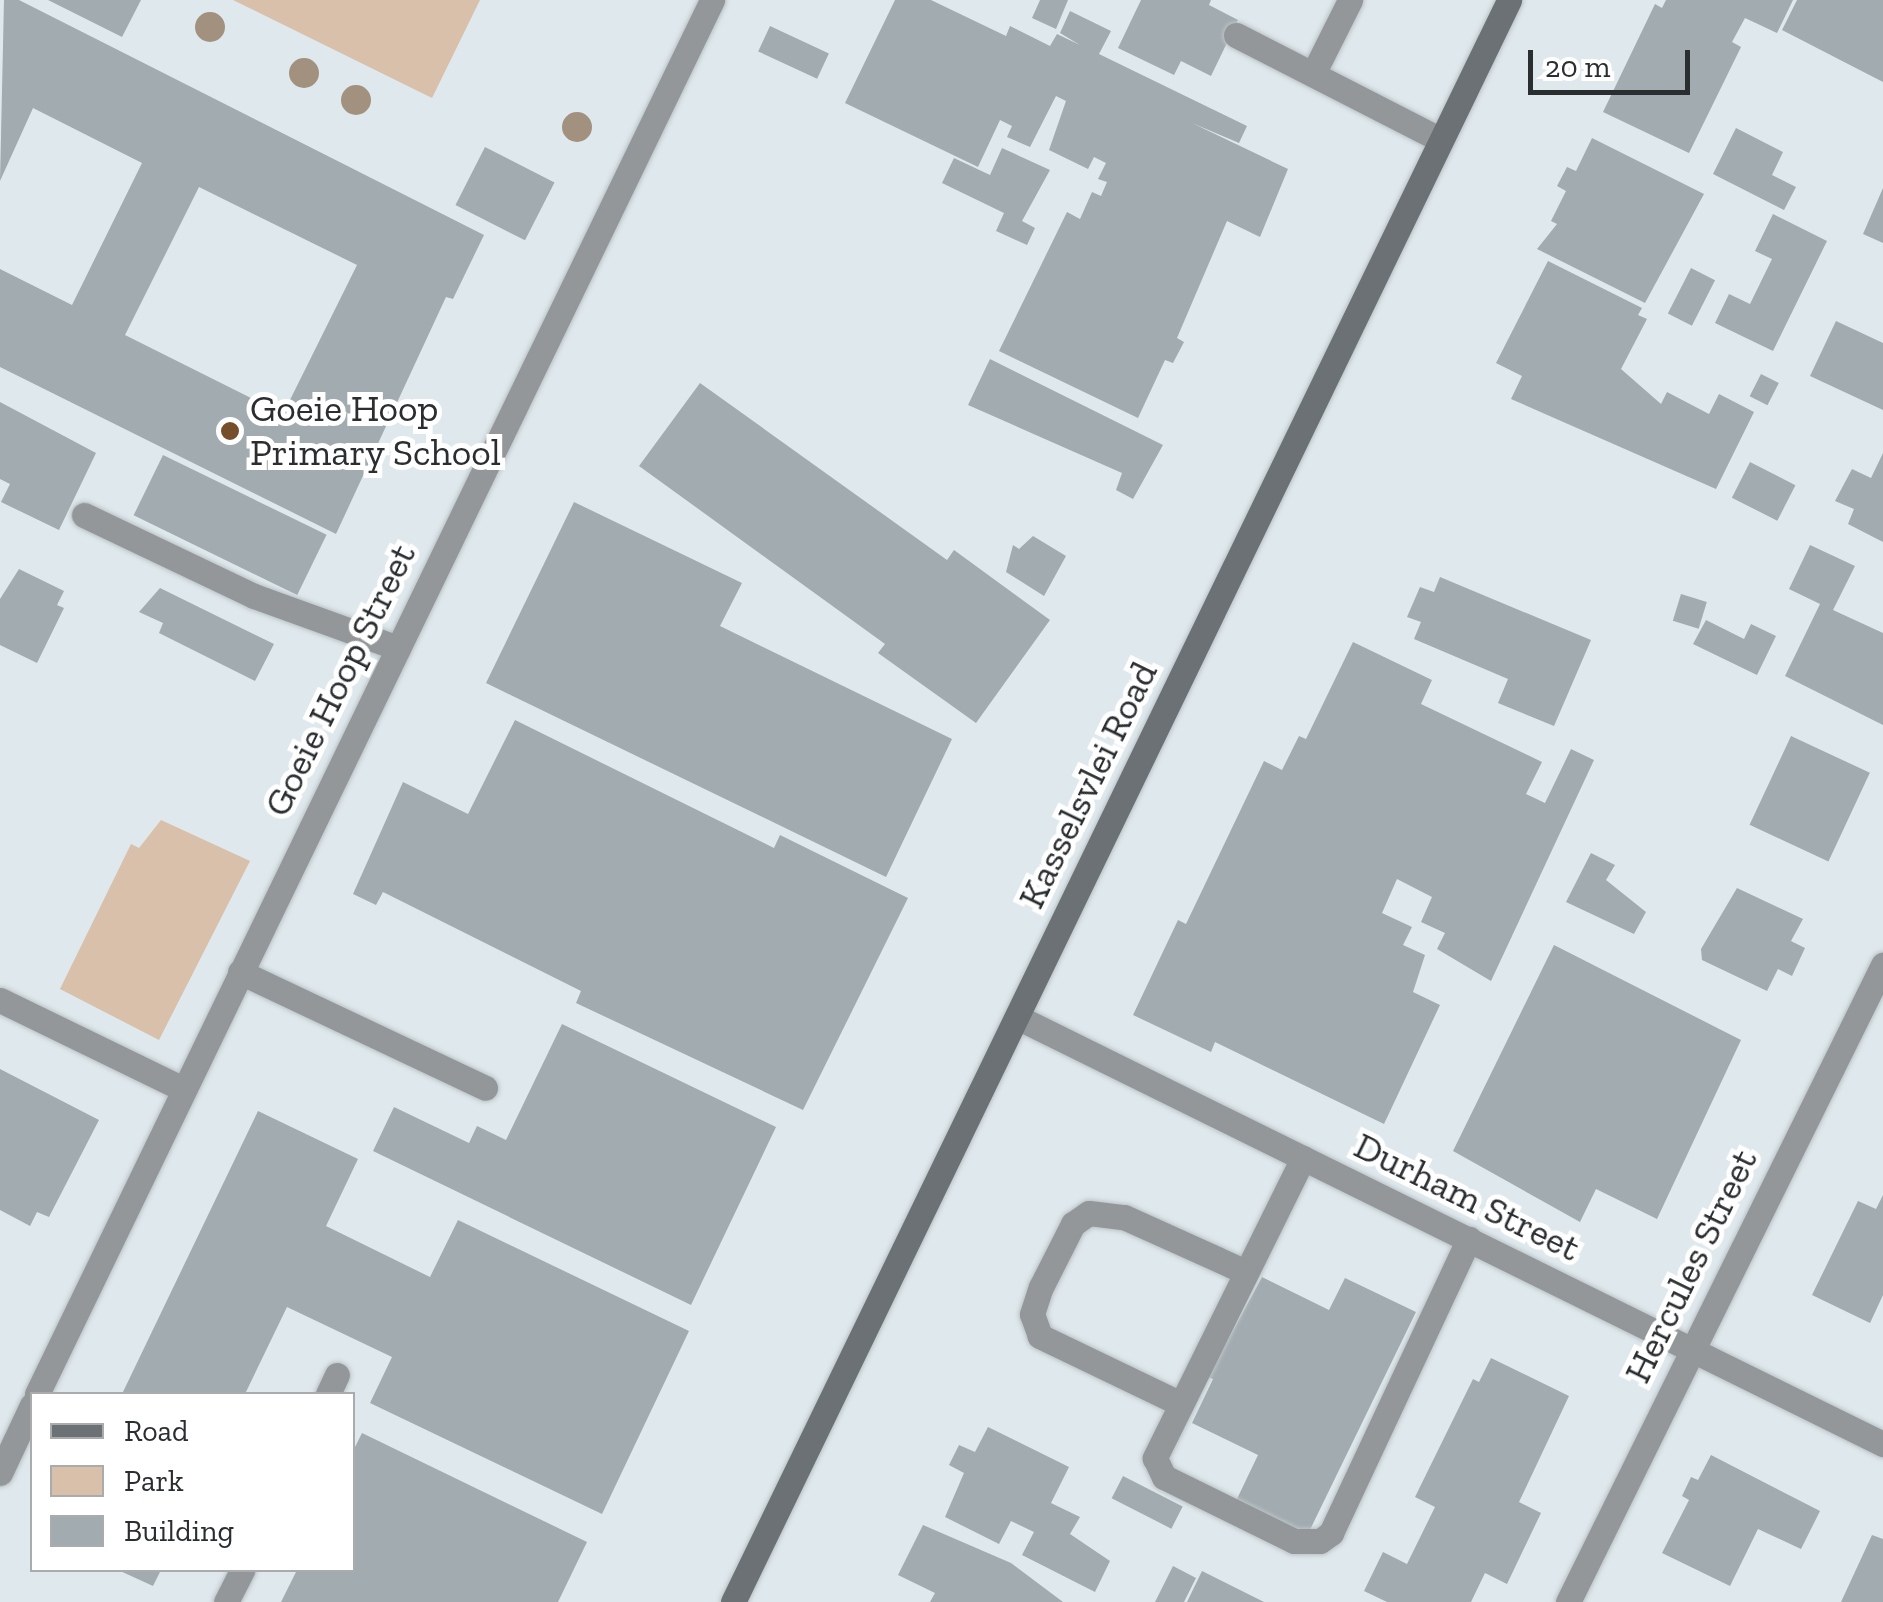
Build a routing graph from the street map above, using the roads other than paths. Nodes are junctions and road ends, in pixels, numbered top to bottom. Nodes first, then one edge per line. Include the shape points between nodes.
1 (712, 0) edge
2 (1350, 0) edge
3 (1509, 0) edge
4 (1236, 35) dead end
5 (1313, 74) junction
6 (1441, 140) junction
7 (84, 515) dead end
8 (398, 648) junction
9 (1883, 964) edge
10 (240, 972) junction
11 (0, 1000) edge
12 (1017, 1017) junction
13 (485, 1088) dead end
14 (183, 1089) junction
15 (1303, 1158) junction
16 (1469, 1240) junction
17 (1246, 1272) junction
18 (1692, 1350) junction
19 (39, 1392) edge
20 (1180, 1404) junction
21 (30, 1409) edge
22 (1883, 1444) edge
23 (0, 1473) edge
24 (241, 1572) edge
25 (226, 1602) edge
26 (733, 1602) edge
27 (1568, 1602) edge

1 - 8 street, Goeie Hoop Street
2 - 5 street
3 - 6 street, Kasselsvlei Road
4 - 5 street
5 - 6 street
6 - 12 street, Kasselsvlei Road
7 - 8 street via 254,596
8 - 10 street, Goeie Hoop Street
9 - 18 street, Hercules Street
10 - 13 street
10 - 14 street, Goeie Hoop Street
11 - 14 street
12 - 15 street, Durham Street
12 - 26 street, Kasselsvlei Road
14 - 19 street, Goeie Hoop Street
15 - 16 street, Durham Street
15 - 17 street
16 - 18 street, Durham Street
16 - 20 street via 1342,1518 1320,1541 1294,1540 1160,1473 1155,1458
17 - 20 street
17 - 20 street via 1100,1212 1073,1224 1049,1271 1032,1314 1040,1336
18 - 22 street, Durham Street
18 - 27 street, Hercules Street
21 - 23 street
24 - 25 street

